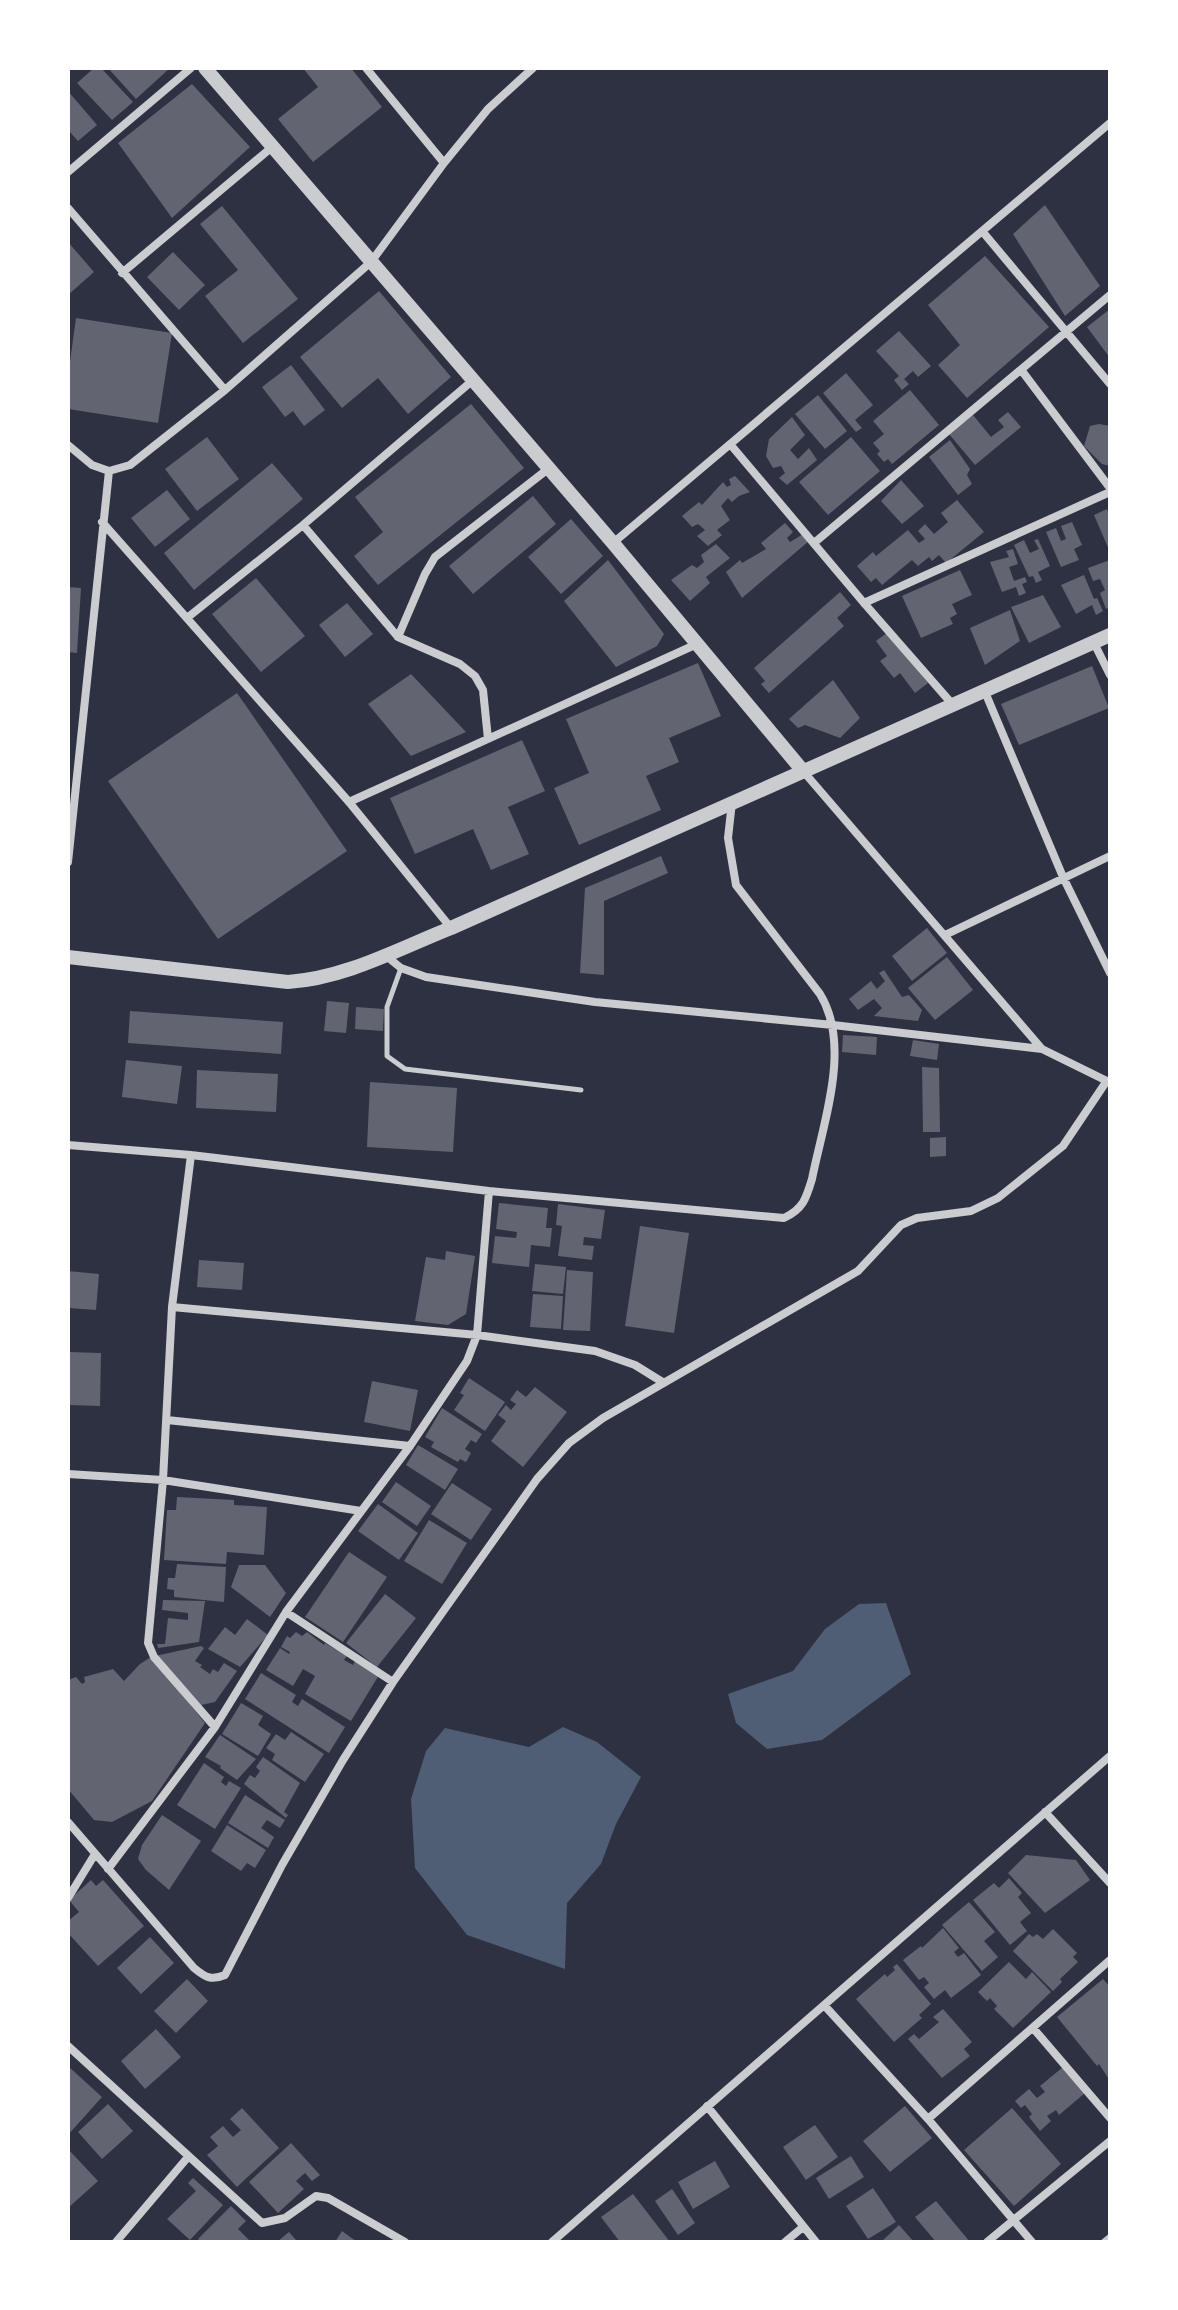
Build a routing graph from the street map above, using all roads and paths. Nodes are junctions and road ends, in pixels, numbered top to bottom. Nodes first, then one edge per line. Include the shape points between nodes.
1 (191, 68) edge
2 (205, 68) edge
3 (366, 68) edge
4 (533, 68) edge
5 (1110, 123) edge
6 (271, 148) junction
7 (444, 163) junction
8 (68, 172) edge
9 (70, 213) edge
10 (982, 231) junction
11 (371, 262) junction
12 (122, 273) junction
13 (1110, 295) edge
14 (1066, 334) junction
15 (1022, 371) junction
16 (472, 381) junction
17 (1110, 384) edge
18 (225, 390) junction
19 (730, 444) junction
20 (68, 445) edge
21 (548, 469) junction
22 (109, 471) junction
23 (1110, 490) edge
24 (102, 522) junction
25 (303, 525) junction
26 (613, 543) junction
27 (814, 543) junction
28 (864, 603) junction
29 (187, 618) junction
30 (1110, 635) edge
31 (398, 637) junction
32 (1094, 643) junction
33 (697, 644) junction
34 (1110, 675) edge
35 (985, 692) junction
36 (954, 706) junction
37 (488, 739) junction
38 (803, 771) junction
39 (71, 796) edge
40 (732, 801) junction
41 (349, 802) junction
42 (1110, 856) edge
43 (68, 862) edge
44 (1063, 877) junction
45 (451, 928) junction
46 (945, 935) junction
47 (385, 954) junction
48 (68, 957) edge
49 (401, 968) junction
50 (1110, 973) edge
51 (833, 1025) junction
52 (1042, 1049) junction
53 (1108, 1082) edge
54 (581, 1090) dead end
55 (68, 1145) edge
56 (191, 1155) junction
57 (489, 1191) junction
58 (172, 1307) junction
59 (477, 1335) junction
60 (664, 1383) junction
61 (167, 1420) junction
62 (410, 1446) junction
63 (68, 1474) edge
64 (163, 1480) junction
65 (361, 1511) junction
66 (286, 1612) junction
67 (393, 1682) junction
68 (215, 1727) junction
69 (1110, 1756) edge
70 (1045, 1812) junction
71 (68, 1822) edge
72 (95, 1854) junction
73 (108, 1869) junction
74 (1110, 1883) edge
75 (68, 1898) edge
76 (1110, 1960) edge
77 (824, 2005) junction
78 (1033, 2028) junction
79 (68, 2046) edge
80 (707, 2106) junction
81 (1110, 2118) edge
82 (928, 2119) junction
83 (1110, 2141) edge
84 (188, 2157) junction
85 (1014, 2220) junction
86 (803, 2227) junction
87 (1110, 2238) edge
88 (116, 2242) edge
89 (405, 2242) edge
90 (552, 2242) edge
91 (785, 2242) edge
92 (816, 2242) edge
93 (987, 2242) edge
94 (1032, 2242) edge
95 (1105, 2242) edge

1 - 8 street
2 - 6 street
3 - 7 street
4 - 7 street via 488,109
5 - 10 street
6 - 11 street
6 - 12 street
7 - 11 street
9 - 12 street
10 - 14 street
10 - 19 street
11 - 16 street
11 - 18 street
12 - 18 street
13 - 14 street
14 - 15 street
14 - 17 street
15 - 23 street
15 - 27 street
16 - 21 street
16 - 25 street
18 - 22 street via 130,465
19 - 26 street
19 - 27 street
20 - 22 street via 92,465
21 - 26 street
21 - 31 street via 435,557
22 - 24 street
23 - 28 street
24 - 29 street
24 - 39 street
25 - 29 street
25 - 31 street
26 - 33 street
27 - 28 street
28 - 36 street
29 - 41 street
30 - 32 street
31 - 37 street via 475,676 483,690
32 - 34 street
32 - 35 street
33 - 37 street
33 - 38 street
35 - 36 street
35 - 44 street
36 - 38 street
37 - 41 street
38 - 40 street
38 - 46 street
39 - 43 street
40 - 45 street
40 - 51 street via 728,838 736,885 820,994
41 - 45 street
42 - 44 street
44 - 46 street
44 - 50 street
45 - 47 street
46 - 52 street
47 - 48 street via 341,974 288,982
47 - 49 street
49 - 51 street via 426,977 595,1002
49 - 54 lane via 387,1007 387,1056 395,1064
51 - 52 street
51 - 57 street via 835,1062 807,1197 797,1212 784,1218
52 - 53 street
53 - 60 street via 1063,1146 998,1198 971,1211 901,1225 858,1271
55 - 56 street
56 - 57 street
56 - 58 street
57 - 59 street
58 - 59 street
58 - 61 street
59 - 60 street via 595,1351 635,1365
59 - 62 street via 467,1361
60 - 67 street via 569,1443 537,1479
61 - 62 street
61 - 64 street
62 - 65 street
63 - 64 street
64 - 65 street
64 - 68 street via 148,1643 154,1657
65 - 66 street
66 - 67 street
66 - 68 street
67 - 73 street via 282,1865 225,1975 205,1977
68 - 73 street
69 - 70 street
70 - 74 street
70 - 77 street
71 - 72 street
72 - 73 street
72 - 75 street
76 - 78 street
77 - 80 street
77 - 82 street
78 - 81 street
78 - 82 street
79 - 84 street
80 - 86 street
80 - 90 street
82 - 85 street
83 - 85 street
84 - 88 street
84 - 89 street via 262,2223 285,2218 316,2196
85 - 93 street
85 - 94 street
86 - 91 street
86 - 92 street
87 - 95 street

